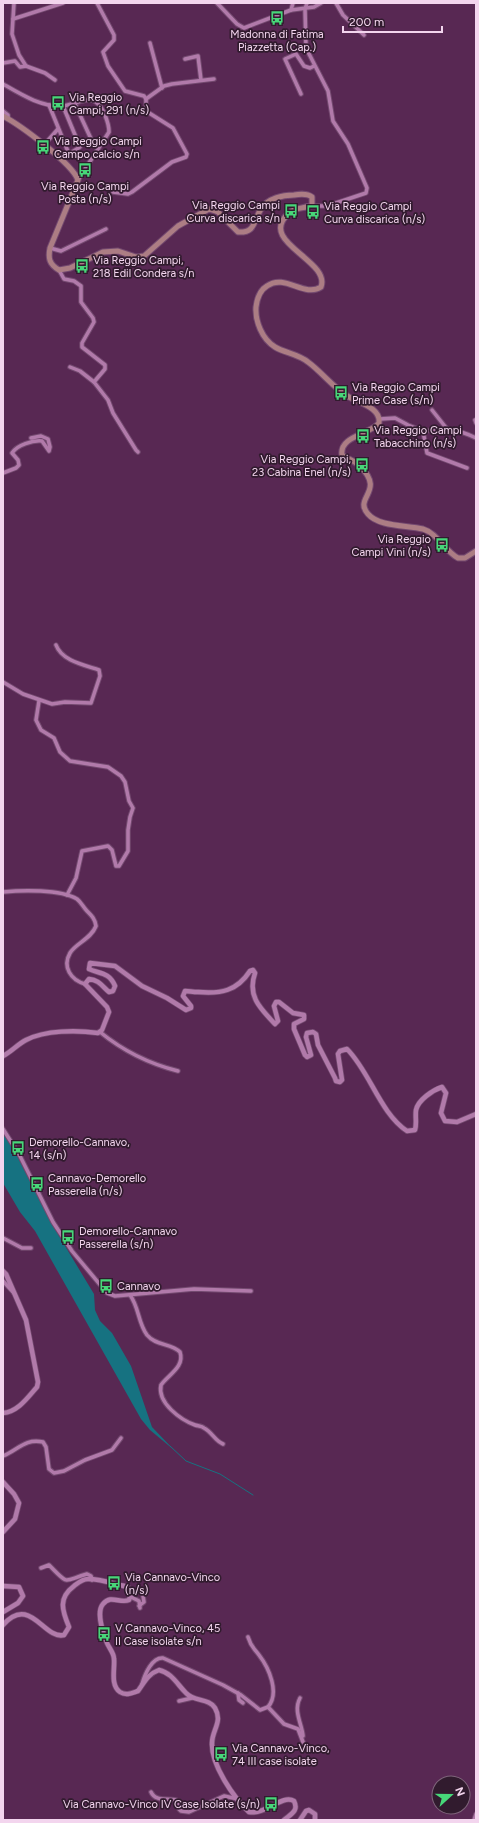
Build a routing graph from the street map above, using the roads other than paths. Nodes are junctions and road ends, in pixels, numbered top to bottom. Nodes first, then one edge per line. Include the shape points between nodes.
1 (14, 3) edge
2 (63, 3) edge
3 (97, 3) edge
4 (217, 3) edge
5 (293, 3) edge
6 (307, 3) edge
7 (321, 3) edge
8 (336, 3) edge
9 (305, 9) junction
10 (291, 10) junction
11 (13, 19) junction
12 (364, 35) dead end
13 (150, 43) dead end
14 (185, 59) dead end
15 (3, 63) edge
16 (26, 66) junction
17 (314, 66) junction
18 (214, 79) dead end
19 (55, 80) dead end
20 (201, 80) junction
21 (3, 84) edge
22 (162, 88) junction
23 (300, 94) dead end
24 (146, 99) junction
25 (74, 104) junction
26 (49, 105) junction
27 (63, 106) junction
28 (3, 110) edge
29 (3, 116) edge
30 (8, 119) junction
31 (58, 129) junction
32 (92, 141) dead end
33 (44, 145) junction
34 (78, 180) junction
35 (113, 192) dead end
36 (310, 206) junction
37 (106, 229) dead end
38 (50, 248) junction
39 (59, 270) junction
40 (70, 367) dead end
41 (94, 382) junction
42 (432, 410) dead end
43 (380, 419) junction
44 (447, 429) junction
45 (423, 431) junction
46 (31, 438) dead end
47 (476, 438) edge
48 (138, 452) dead end
49 (467, 468) dead end
50 (3, 473) edge
51 (476, 551) edge
52 (56, 645) dead end
53 (3, 682) edge
54 (39, 701) junction
55 (3, 892) edge
56 (67, 895) junction
57 (85, 984) junction
58 (100, 1032) junction
59 (3, 1056) edge
60 (178, 1071) dead end
61 (476, 1114) edge
62 (3, 1129) edge
63 (3, 1238) edge
64 (32, 1248) dead end
65 (3, 1271) edge
66 (3, 1281) edge
67 (251, 1291) dead end
68 (14, 1293) junction
69 (130, 1295) junction
70 (3, 1413) edge
71 (121, 1438) dead end
72 (223, 1444) dead end
73 (3, 1456) edge
74 (3, 1482) edge
75 (3, 1532) edge
76 (41, 1568) dead end
77 (92, 1580) junction
78 (3, 1586) edge
79 (143, 1596) dead end
80 (131, 1597) junction
81 (3, 1612) edge
82 (3, 1625) edge
83 (248, 1637) dead end
84 (141, 1687) junction
85 (238, 1693) junction
86 (192, 1698) junction
87 (300, 1698) dead end
88 (178, 1701) dead end
89 (243, 1703) dead end
90 (268, 1707) junction
91 (151, 1792) dead end
92 (238, 1799) junction
93 (476, 1814) edge
94 (284, 1820) edge
95 (300, 1820) edge
96 (315, 1820) edge
97 (474, 1820) edge

1 - 11 street
2 - 11 street
3 - 24 street via 114,35 114,40 103,52 108,66 125,91 141,94
4 - 10 street via 244,28
5 - 10 street
6 - 9 street
7 - 9 street
8 - 12 street via 343,15
9 - 10 street
9 - 17 street via 306,48
11 - 16 street via 12,40
13 - 22 street
14 - 20 street via 198,56
15 - 16 street via 15,61 20,67
16 - 19 street
17 - 23 street via 304,66 296,54 285,59
17 - 36 street via 328,91 333,121 348,144 367,188 366,193 327,206
18 - 20 street
20 - 22 street
21 - 26 street via 24,96
22 - 24 street
24 - 35 street via 146,111 172,128 187,154 186,157 172,162 128,194
25 - 27 street
25 - 32 street
25 - 34 street via 90,100 96,102 109,126 109,132
26 - 27 street
26 - 31 street
27 - 31 street via 80,147 78,150 69,154
28 - 30 street
29 - 30 main road
30 - 33 main road
31 - 33 street
33 - 34 main road via 76,173
34 - 38 main road
36 - 39 main road via 313,199 309,194 285,195 271,200 262,208 252,228 245,232 238,232 218,212 209,209 178,226 144,256 136,257 118,251 103,252 70,268
36 - 43 main road via 289,213 282,223 281,231 288,244 312,264 322,280 321,287 311,291 281,282 268,285 262,290 258,301 258,324 268,341 275,347 309,362 329,383 377,412
37 - 38 street via 61,251
38 - 39 main road via 50,262
39 - 41 street via 64,279 80,284 81,302 94,319 82,345 83,349 106,365
40 - 41 street
41 - 48 street via 108,400 113,413
42 - 44 street
43 - 45 street via 395,418
43 - 51 main road via 377,426 346,443 342,452 342,455 359,465 369,479 371,490 363,503 367,514 375,520 428,531 458,558 465,558
44 - 45 street
44 - 47 street
45 - 49 street via 427,453
46 - 50 street via 41,436 48,439 49,452 42,441 35,440 14,449 12,453 19,465
52 - 54 street via 58,650 74,662 99,670 100,676 93,701 89,704 52,704
53 - 54 street
54 - 56 street via 36,720 41,730 54,738 60,752 70,761 108,767 121,776 133,808 128,830 128,851 119,866 116,866 110,847 82,851 78,874
55 - 56 street via 36,890
56 - 57 street via 80,901 96,923 92,933 70,952 68,960 71,977
57 - 58 street via 109,1012
57 - 61 street via 89,979 94,980 101,982 107,990 113,991 113,982 104,974 91,970 89,966 92,962 111,964 142,986 188,1010 191,1004 183,996 185,991 216,993 226,990 240,984 253,970 253,992 260,1009 272,1022 275,1024 278,1021 274,1006 276,1002 293,1013 304,1015 304,1019 294,1024 294,1028 305,1055 311,1055 306,1037 307,1033 313,1032 335,1078 340,1082 342,1080 338,1054 347,1049 364,1070 381,1100 407,1130 415,1130 418,1105 433,1091 442,1087 446,1093 441,1113 445,1121 457,1122
58 - 59 street via 81,1030 40,1035 28,1039
58 - 60 street via 109,1040 147,1061
62 - 69 street via 24,1163 53,1222 72,1251 107,1293 115,1296
63 - 64 street via 22,1248
65 - 68 street
66 - 68 street
67 - 69 street via 214,1289
68 - 70 street via 26,1320 38,1382 37,1387 16,1409
69 - 72 street via 147,1335 160,1344 177,1349 181,1356 177,1367 161,1385 161,1396 173,1412 194,1425 204,1427
71 - 73 street via 112,1450 54,1473 49,1469 43,1442 22,1444
74 - 75 street via 19,1503 15,1519
76 - 77 street via 49,1565 64,1580 69,1581 87,1574
77 - 80 street via 128,1586
77 - 82 street via 79,1582 63,1597 69,1627 64,1635 56,1635 26,1615 12,1618
78 - 81 street via 19,1587 23,1596 18,1603
79 - 80 street via 144,1602 140,1607 136,1599
80 - 84 street via 123,1602 109,1599 102,1604 100,1614 107,1643 114,1658 116,1687 125,1694 138,1691
83 - 90 street via 251,1647 260,1656 272,1684 273,1697
84 - 85 street via 154,1660 159,1658
84 - 86 street via 151,1673 159,1670 169,1673
85 - 89 street via 239,1700
85 - 90 street via 260,1710
86 - 88 street
86 - 92 street via 212,1704 215,1708 219,1721 212,1740 212,1749 225,1783
87 - 90 street via 298,1718 303,1730 303,1742 298,1729 284,1724
91 - 92 street via 158,1799 179,1801 181,1811 195,1809 224,1796
92 - 94 street via 249,1812 254,1813 285,1799 291,1799 296,1808
93 - 97 street
95 - 96 street via 309,1810 315,1814

